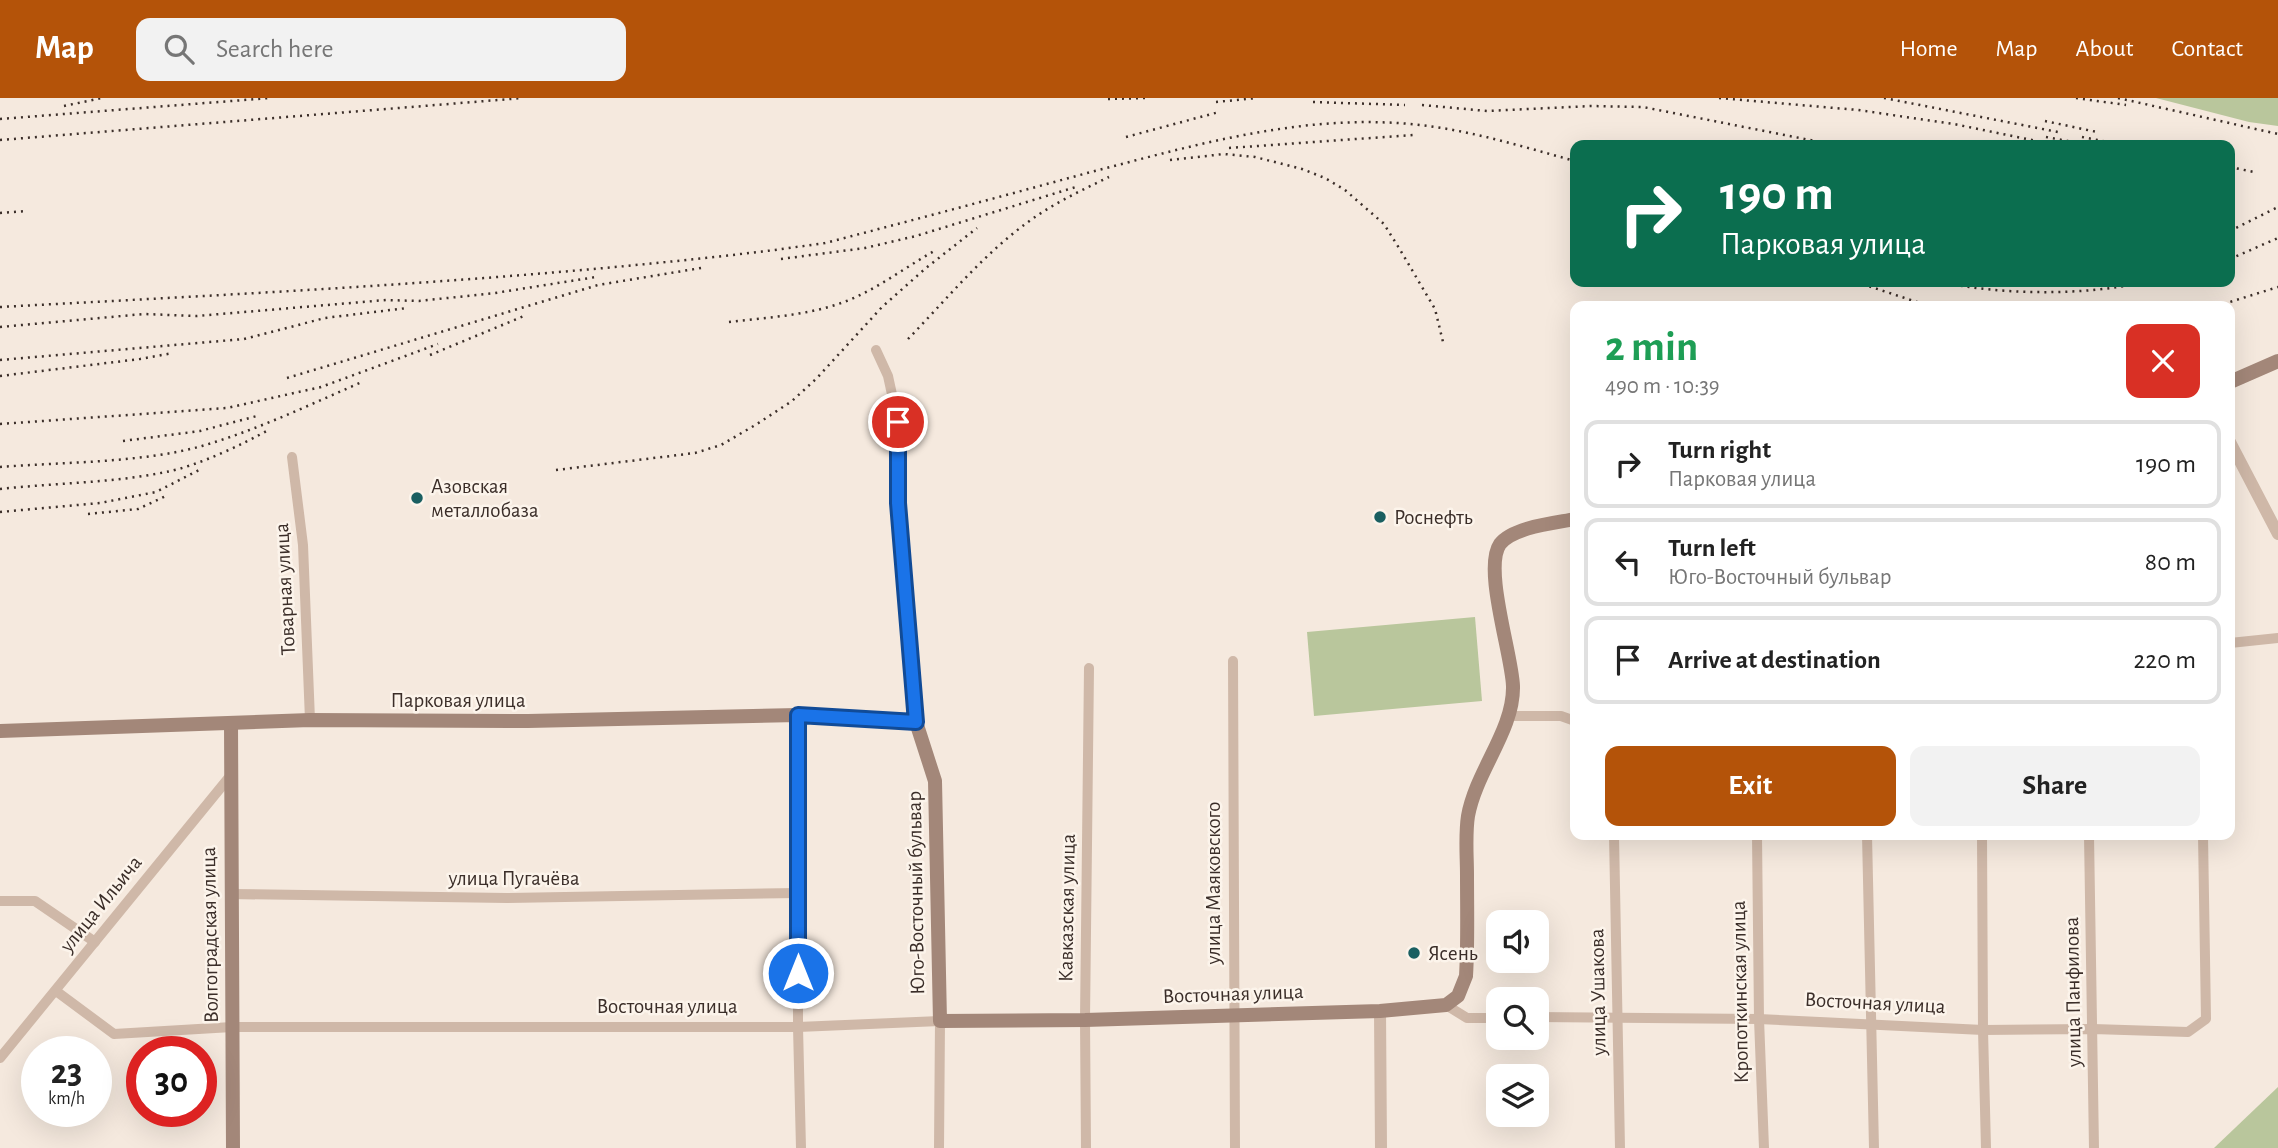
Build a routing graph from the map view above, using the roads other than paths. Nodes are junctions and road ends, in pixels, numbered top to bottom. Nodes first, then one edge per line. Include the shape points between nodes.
1 (876, 350) dead end
2 (2278, 361) edge
3 (2235, 380) edge
4 (2235, 452) edge
5 (292, 457) dead end
6 (1570, 520) edge
7 (2278, 534) edge
8 (2278, 638) edge
9 (2235, 642) edge
10 (1233, 661) dead end
11 (1089, 668) dead end
12 (798, 715) junction
13 (1509, 716) junction
14 (1570, 719) edge
15 (310, 720) junction
16 (916, 722) junction
17 (231, 723) junction
18 (0, 731) edge
19 (231, 775) junction
20 (1614, 840) edge
21 (1757, 840) edge
22 (1867, 840) edge
23 (1982, 840) edge
24 (2089, 840) edge
25 (2203, 840) edge
26 (798, 893) junction
27 (230, 894) junction
28 (0, 901) edge
29 (95, 942) junction
30 (56, 991) junction
31 (1446, 1004) junction
32 (1380, 1011) junction
33 (1233, 1014) junction
34 (1486, 1017) edge
35 (1549, 1017) edge
36 (1617, 1017) junction
37 (1759, 1019) junction
38 (1084, 1020) junction
39 (940, 1021) junction
40 (1872, 1023) junction
41 (232, 1027) junction
42 (798, 1027) junction
43 (2093, 1029) junction
44 (1983, 1030) junction
45 (0, 1058) edge
46 (233, 1148) edge
47 (801, 1148) edge
48 (939, 1148) edge
49 (1086, 1148) edge
50 (1235, 1148) edge
51 (1381, 1148) edge
52 (1620, 1148) edge
53 (1763, 1148) edge
54 (1874, 1148) edge
55 (1986, 1148) edge
56 (2094, 1148) edge

1 - 16 street, Юго-Восточный бульвар via 888,376 898,422 898,503
2 - 3 main road
4 - 7 street
5 - 15 street, Товарная улица via 303,545
6 - 13 main road via 1530,528 1500,543 1494,573 1513,687
8 - 9 street
10 - 33 street, улица Маяковского
11 - 38 street, Кавказская улица
12 - 15 main road, Парковая улица
12 - 16 main road, Парковая улица
12 - 26 street
13 - 14 street
13 - 31 main road via 1479,778 1468,817 1466,976 1458,996
15 - 17 main road, Парковая улица
16 - 39 main road, Юго-Восточный бульвар via 935,781
17 - 18 main road, Парковая улица
17 - 19 main road, Волгоградская улица
19 - 27 main road, Волгоградская улица
19 - 29 street, улица Ильича
20 - 36 street, улица Ушакова
21 - 37 street, Кропоткинская улица
22 - 40 street
23 - 44 street
24 - 43 street, улица Панфилова
25 - 43 street, Восточная улица via 2206,1019 2188,1032
26 - 27 street, улица Пугачёва via 508,898
26 - 42 street
27 - 41 main road, Волгоградская улица
28 - 29 street via 35,901
29 - 30 street, улица Ильича
30 - 41 street, Восточная улица via 114,1034
30 - 45 street, улица Ильича
31 - 32 main road, Восточная улица
31 - 34 street via 1467,1018
32 - 33 main road, Восточная улица
32 - 51 street
33 - 38 main road, Восточная улица
33 - 50 street, улица Маяковского
35 - 36 street, Восточная улица
36 - 37 street, Восточная улица
36 - 52 street, улица Ушакова
37 - 40 street, Восточная улица
37 - 53 street, Кропоткинская улица
38 - 39 main road, Восточная улица
38 - 49 street, Кавказская улица
39 - 42 street, Восточная улица
39 - 48 street, Юго-Восточный бульвар
40 - 44 street, Восточная улица
40 - 54 street
41 - 42 street, Восточная улица
41 - 46 main road, Волгоградская улица
42 - 47 street
43 - 44 street, Восточная улица
43 - 56 street, улица Панфилова
44 - 55 street

